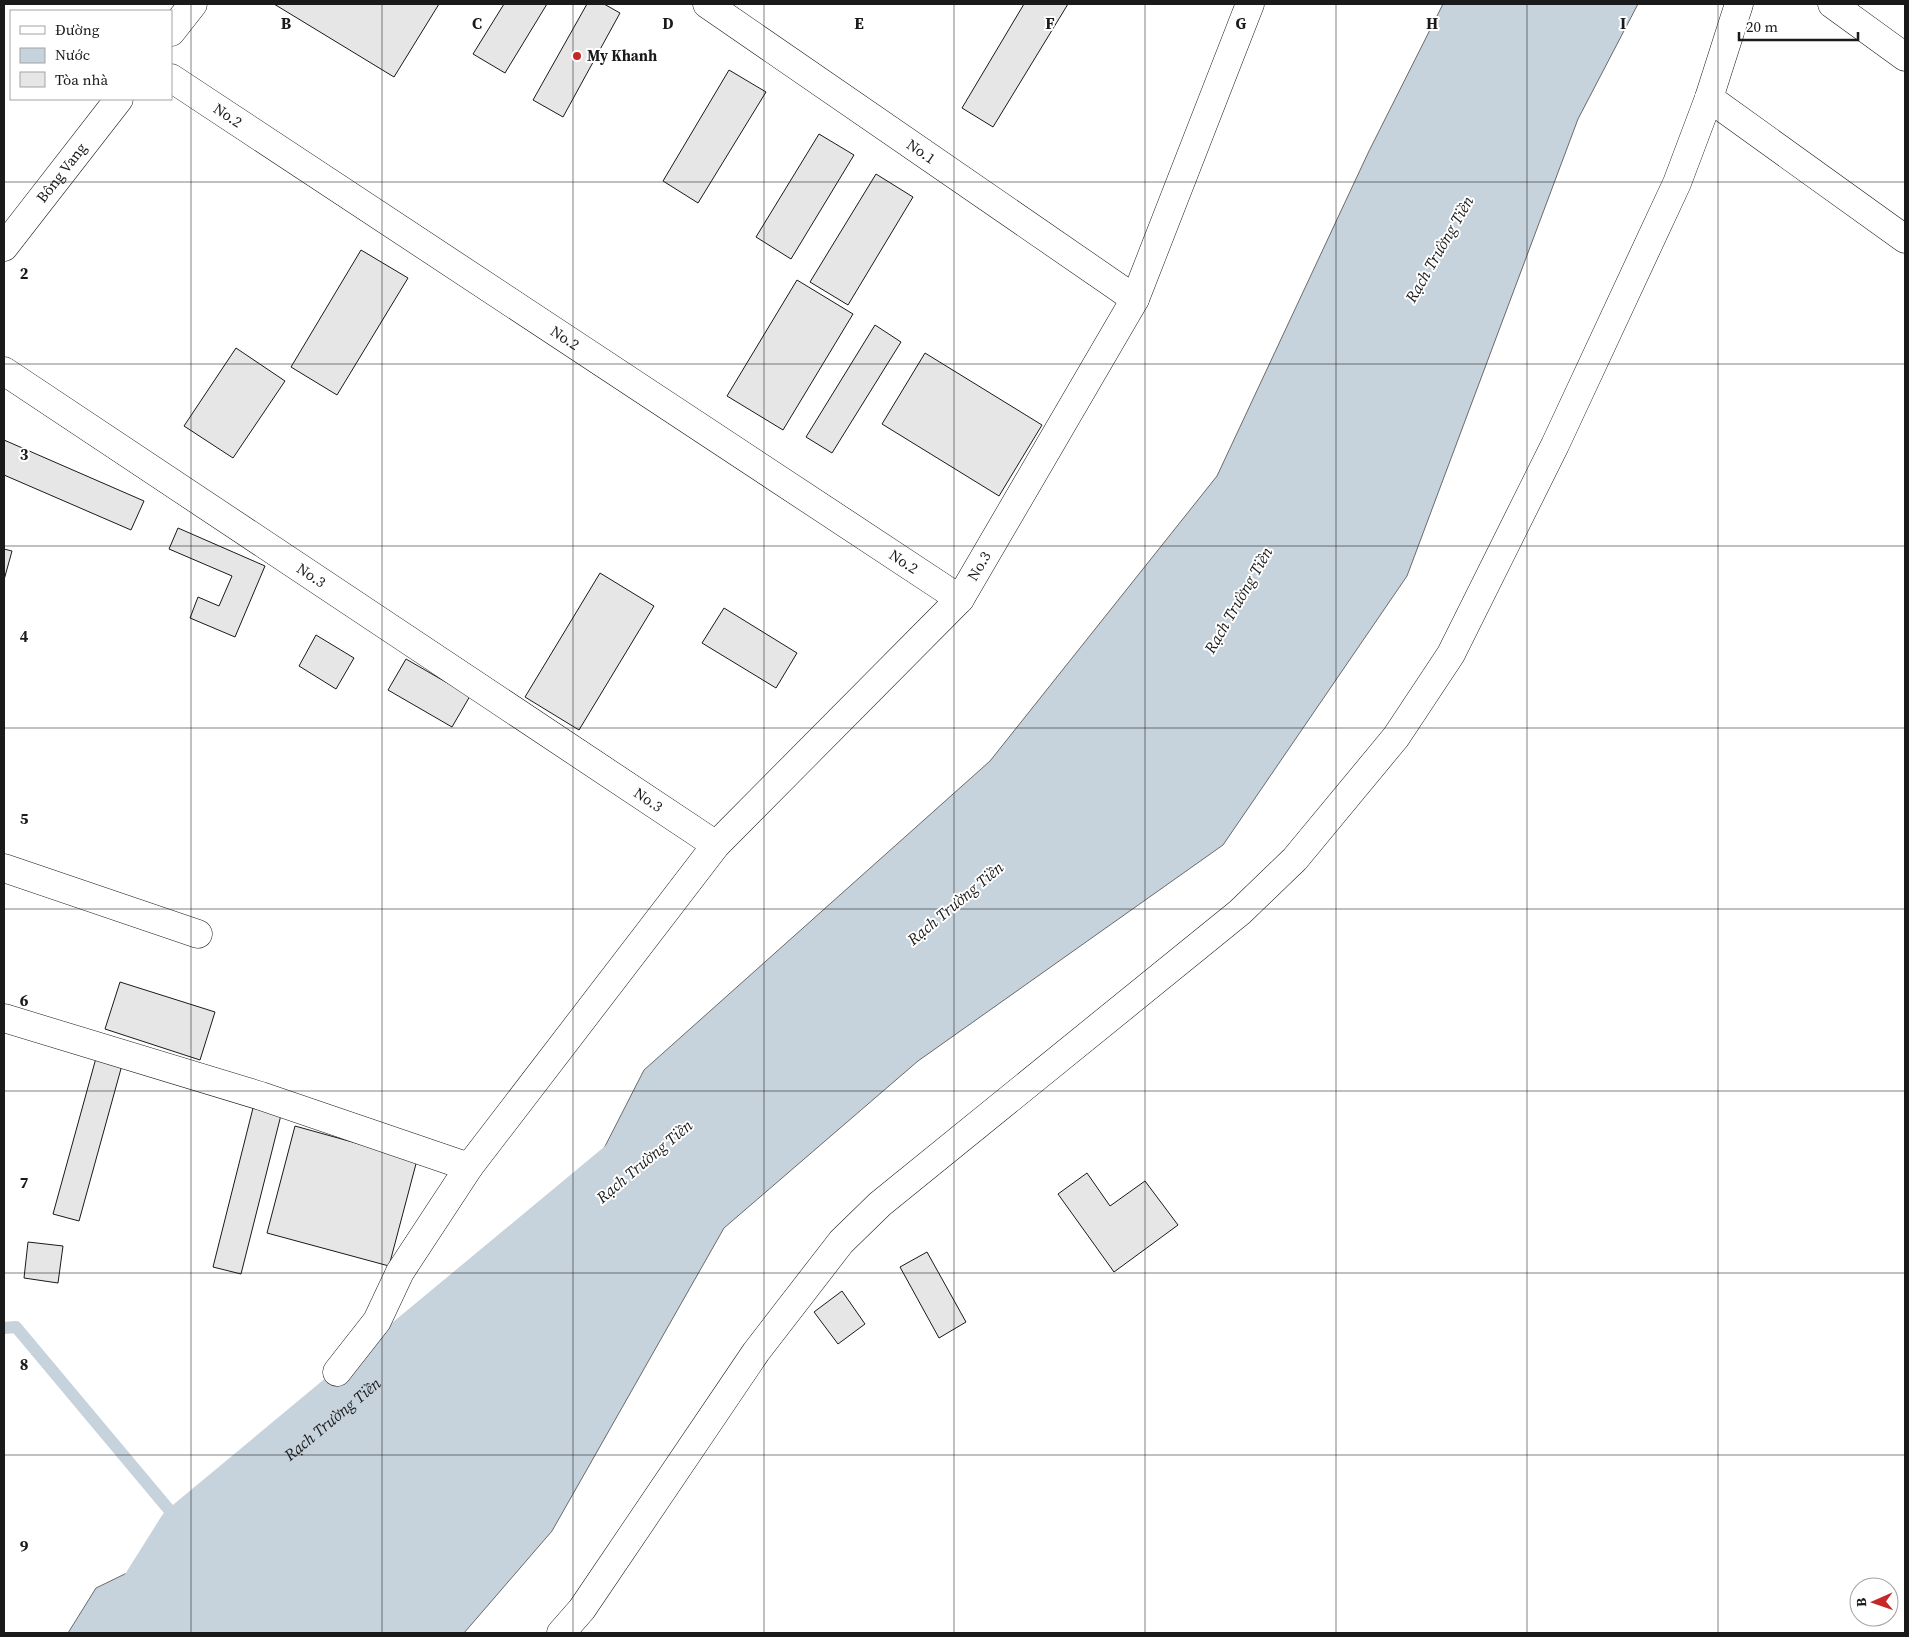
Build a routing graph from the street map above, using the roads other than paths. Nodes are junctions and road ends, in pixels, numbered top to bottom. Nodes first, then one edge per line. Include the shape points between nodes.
1 (193, 4) edge
2 (707, 4) edge
3 (1250, 4) edge
4 (1739, 4) edge
5 (1832, 4) edge
6 (172, 31) edge
7 (1905, 57) edge
8 (172, 79) edge
9 (1709, 98) junction
10 (118, 100) edge
11 (1905, 239) edge
12 (4, 248) edge
13 (1135, 299) junction
14 (4, 371) edge
15 (960, 599) junction
16 (716, 845) junction
17 (4, 868) edge
18 (198, 934) dead end
19 (4, 1018) edge
20 (468, 1167) junction
21 (337, 1372) dead end
22 (561, 1633) edge

1 - 6 street
2 - 13 street, No.1
3 - 13 street, No.3
4 - 9 street
5 - 7 street
8 - 15 street, No.2
9 - 11 street
9 - 22 street via 1677,183 1555,445 1451,654 1396,737 1295,859 1240,912 888,1198 847,1235 756,1352 582,1609
10 - 12 street, Bông Vang
13 - 15 street, No.3
14 - 16 street, No.3
15 - 16 street, No.3
16 - 20 street
17 - 18 street
19 - 20 street via 261,1096
20 - 21 street via 400,1272 378,1321

